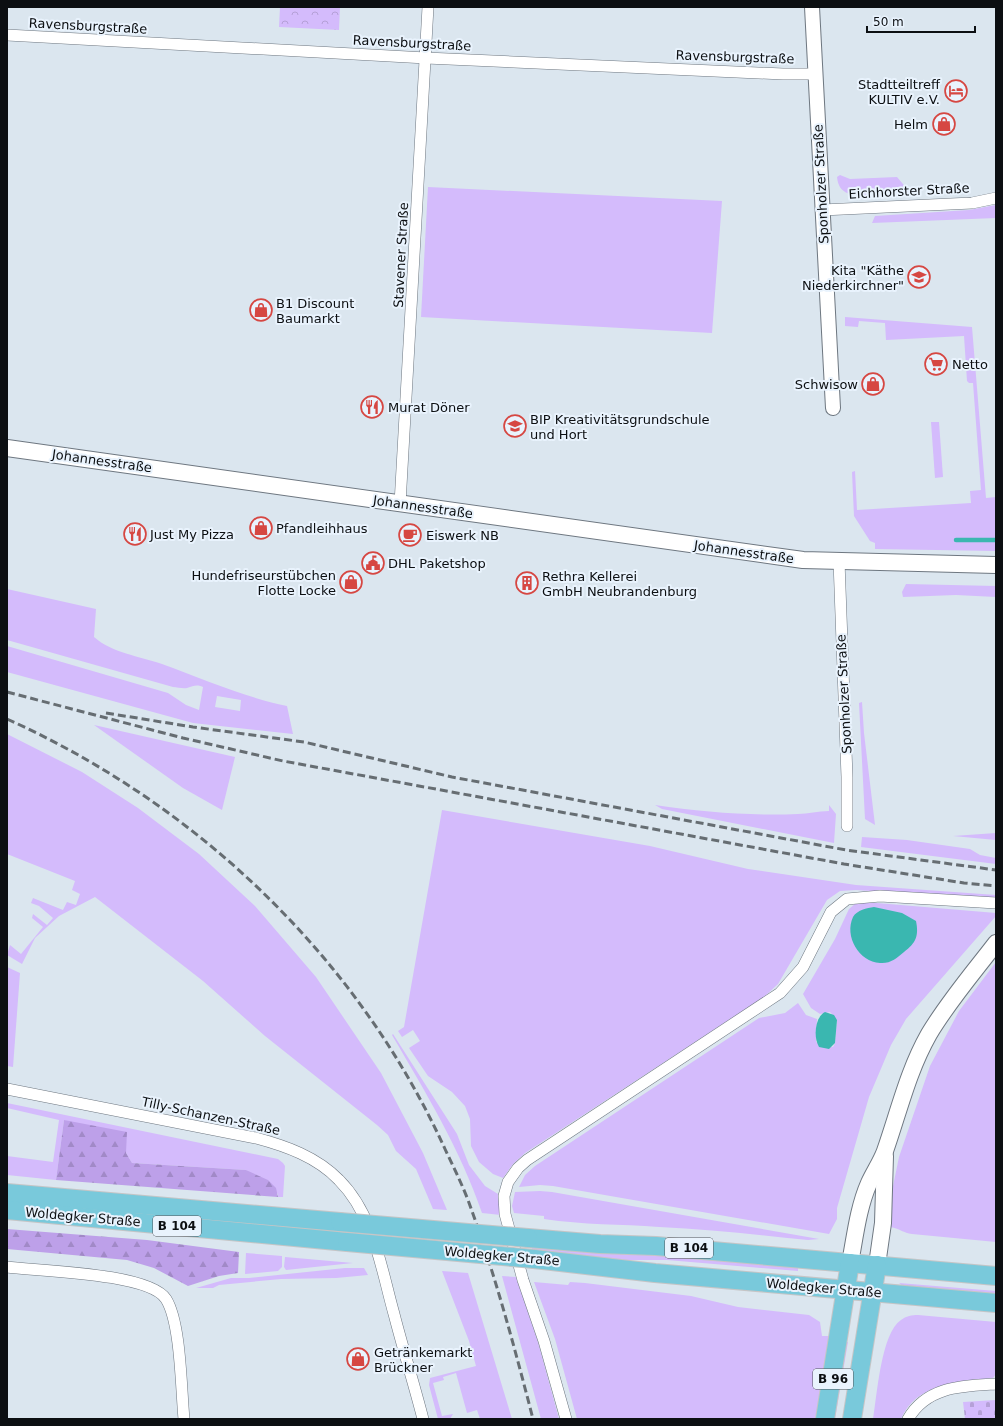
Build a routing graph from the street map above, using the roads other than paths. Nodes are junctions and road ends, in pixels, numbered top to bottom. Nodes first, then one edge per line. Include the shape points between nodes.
1 (428, 7) edge
2 (812, 7) edge
3 (7, 35) edge
4 (426, 58) junction
5 (815, 74) junction
6 (996, 198) edge
7 (822, 210) junction
8 (833, 408) dead end
9 (7, 448) edge
10 (400, 504) junction
11 (839, 561) junction
12 (996, 565) edge
13 (847, 826) dead end
14 (996, 903) edge
15 (996, 943) edge
16 (7, 1089) edge
17 (885, 1152) junction
18 (7, 1193) edge
19 (7, 1210) edge
20 (850, 1263) junction
21 (877, 1266) junction
22 (7, 1268) edge
23 (996, 1276) edge
24 (845, 1290) junction
25 (872, 1292) junction
26 (996, 1303) edge
27 (996, 1384) edge
28 (184, 1419) edge
29 (423, 1419) edge
30 (566, 1419) edge
31 (825, 1419) edge
32 (852, 1419) edge
33 (908, 1419) edge

1 - 4 street, Stavener Straße
2 - 5 street, Sponholzer Straße
3 - 4 street, Ravensburgstraße
4 - 5 street, Ravensburgstraße
4 - 10 street, Stavener Straße
5 - 7 street, Sponholzer Straße
6 - 7 street, Eichhorster Straße via 972,203
7 - 8 street, Sponholzer Straße
9 - 10 main road, Johannesstraße
10 - 11 main road, Johannesstraße via 781,557
11 - 12 main road, Johannesstraße
11 - 13 street, Sponholzer Straße
14 - 30 street via 880,896 854,897 841,902 831,912 803,967 780,993 527,1160 512,1175 504,1196 507,1226
15 - 17 main road via 929,1034 898,1106
16 - 29 street, Tilly-Schanzen-Straße via 256,1138 292,1149 326,1169 350,1193 373,1238
17 - 20 main road via 868,1184 857,1220
17 - 21 main road via 884,1223
18 - 20 main road, Woldegker Straße / B 104, bridge
19 - 24 main road, Woldegker Straße / B 104, bridge via 534,1258 655,1273
20 - 21 main road, Woldegker Straße / B 104
20 - 24 main road, B 96
21 - 23 main road, Woldegker Straße / B 104
21 - 25 main road, B 96
22 - 28 street via 120,1278 150,1286 159,1292 166,1299 176,1327
24 - 25 main road, Woldegker Straße / B 104
24 - 31 main road, B 96
25 - 26 main road, Woldegker Straße / B 104
25 - 32 main road, B 96
27 - 33 street via 957,1387 936,1392 923,1400

